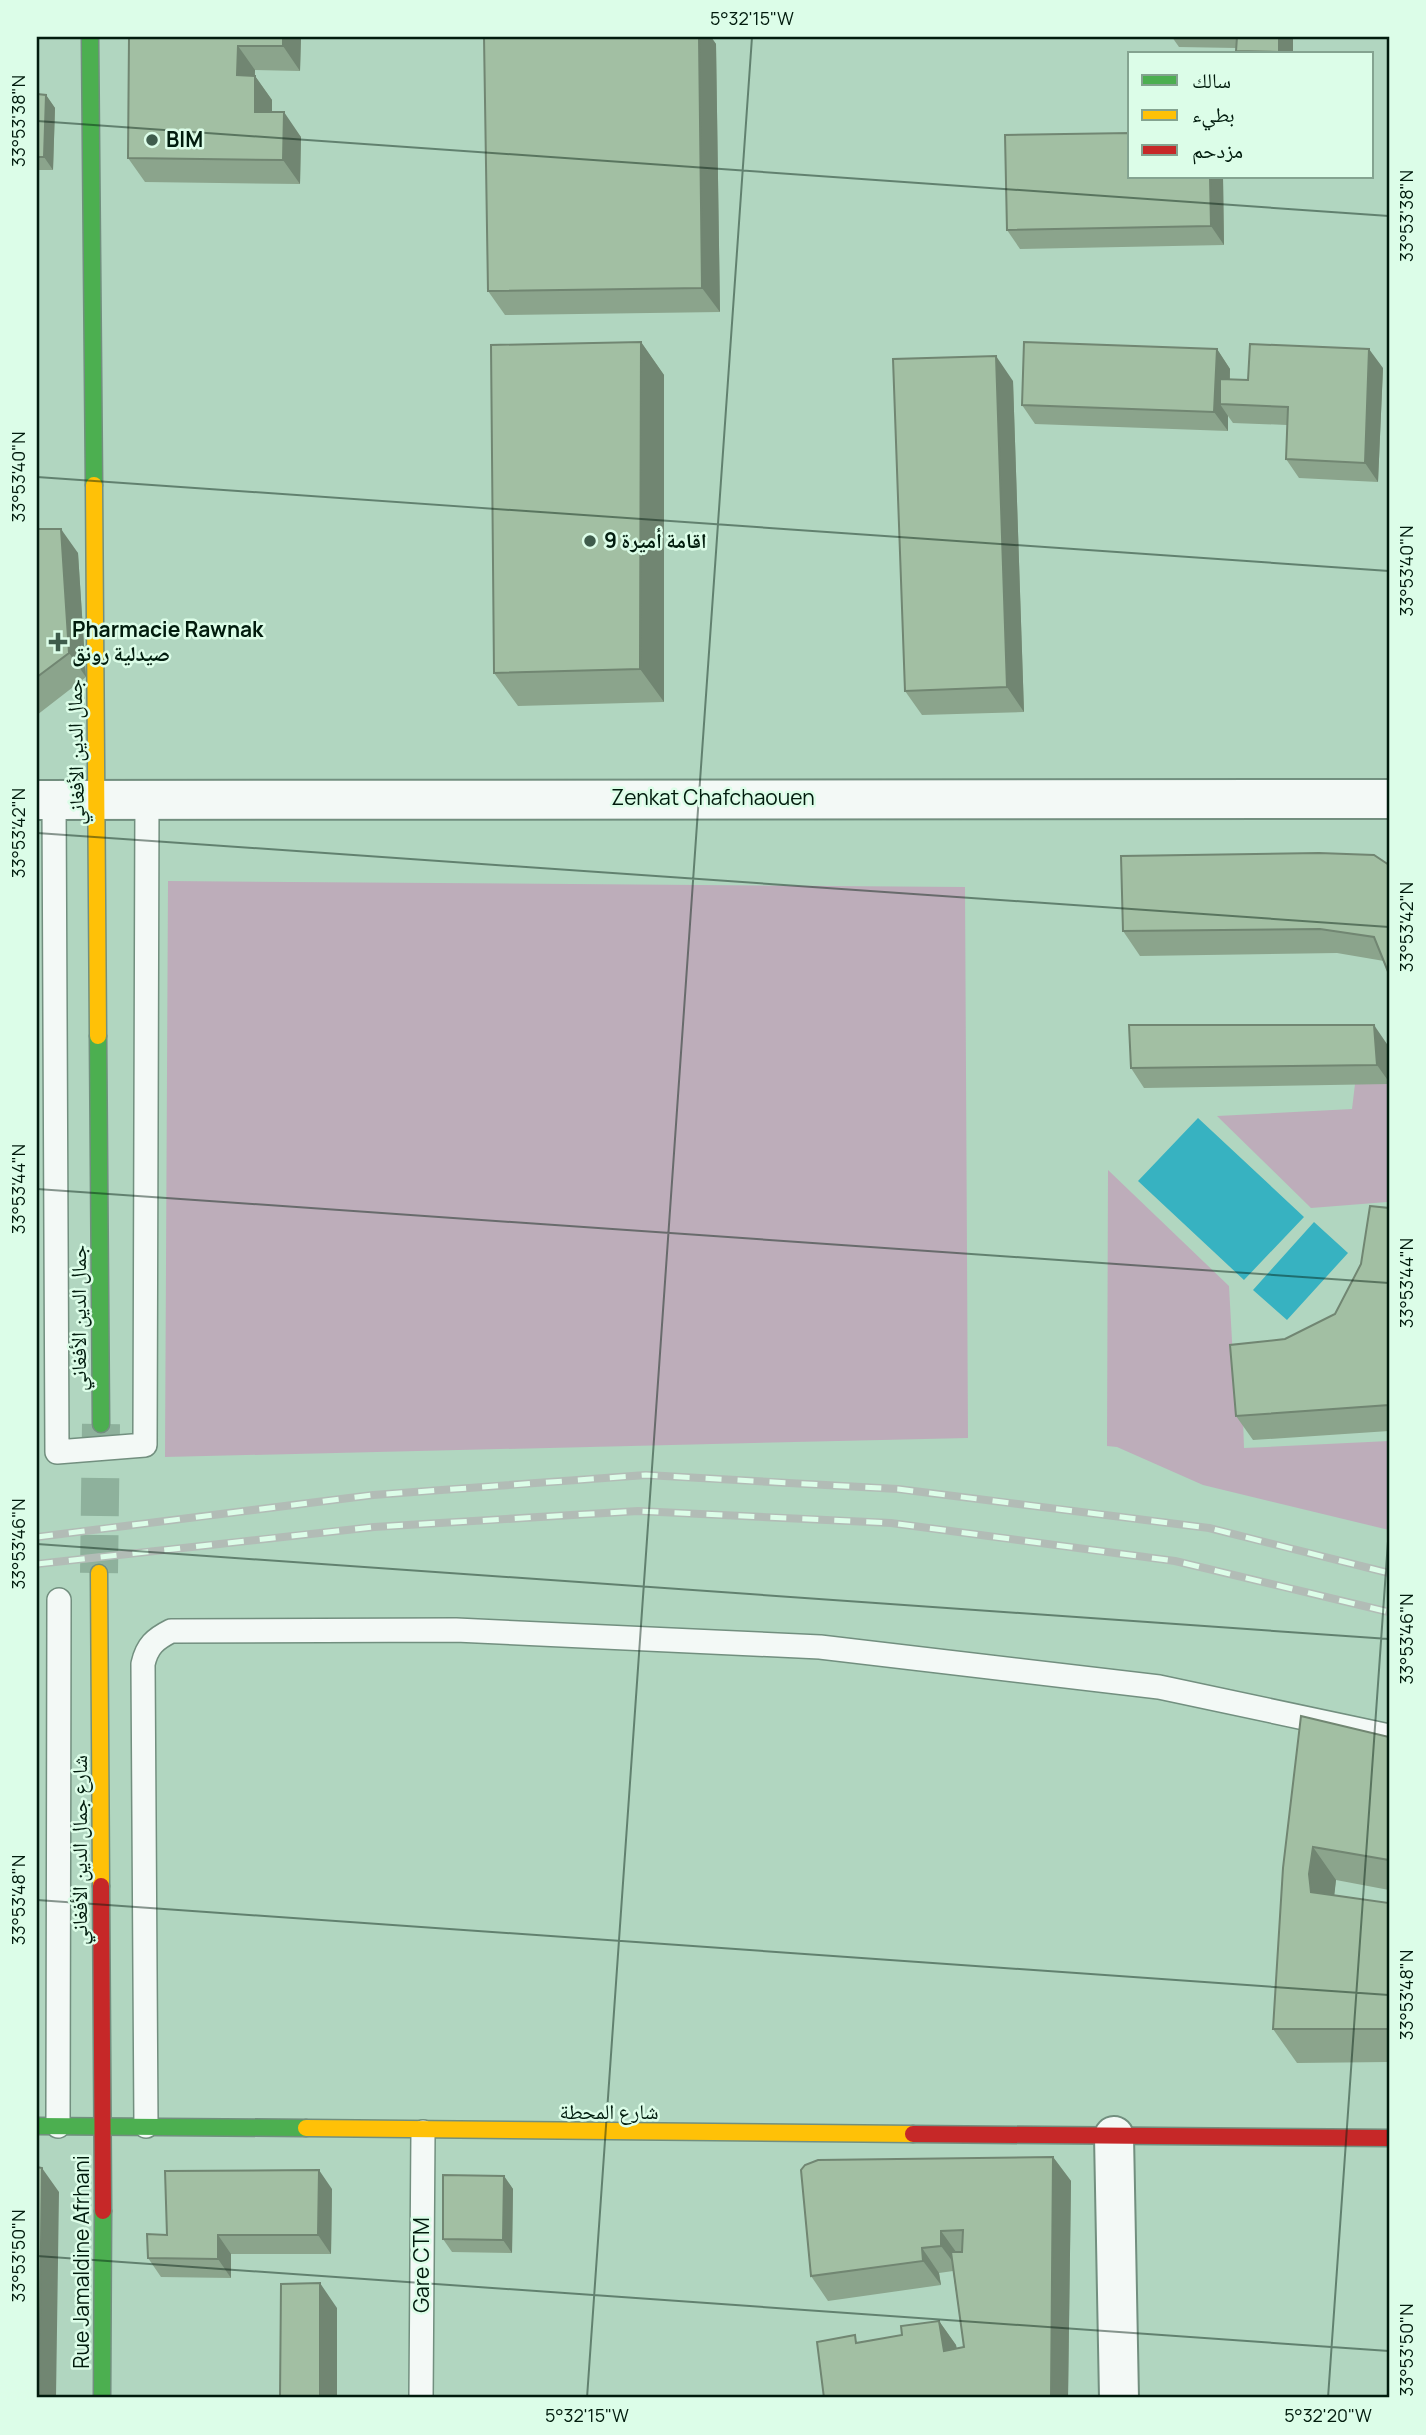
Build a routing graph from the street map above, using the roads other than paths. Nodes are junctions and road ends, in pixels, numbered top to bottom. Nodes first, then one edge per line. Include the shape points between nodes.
1 (90, 37) edge
2 (147, 798) junction
3 (1389, 799) edge
4 (45, 800) edge
5 (98, 800) junction
6 (101, 1424) tunnel mouth
7 (99, 1573) tunnel mouth
8 (59, 1600) dead end
9 (1389, 1736) edge
10 (47, 2126) edge
11 (146, 2126) junction
12 (103, 2127) junction
13 (422, 2132) junction
14 (1114, 2137) junction
15 (1389, 2138) edge
16 (102, 2398) edge
17 (421, 2398) edge
18 (1119, 2398) edge

1 - 5 street, جمال الدين الأفغاني
2 - 3 street, Zenkat Chafchaouen
2 - 4 lane via 145,1445 57,1452
2 - 5 street, Zenkat Chafchaouen
4 - 5 street, Zenkat Chafchaouen
5 - 6 street, جمال الدين الأفغاني
7 - 12 street, شارع جمال الدين الأفغاني
8 - 10 lane
9 - 11 lane via 1159,1687 820,1647 456,1630 171,1631 151,1644 143,1664
10 - 12 street, شارع المحطة
11 - 12 street, شارع المحطة
11 - 13 street, شارع المحطة
12 - 16 street, Rue Jamaldine Afrhani
13 - 14 street, شارع المحطة
13 - 17 lane, Gare CTM
14 - 15 street, شارع المحطة
14 - 18 street

